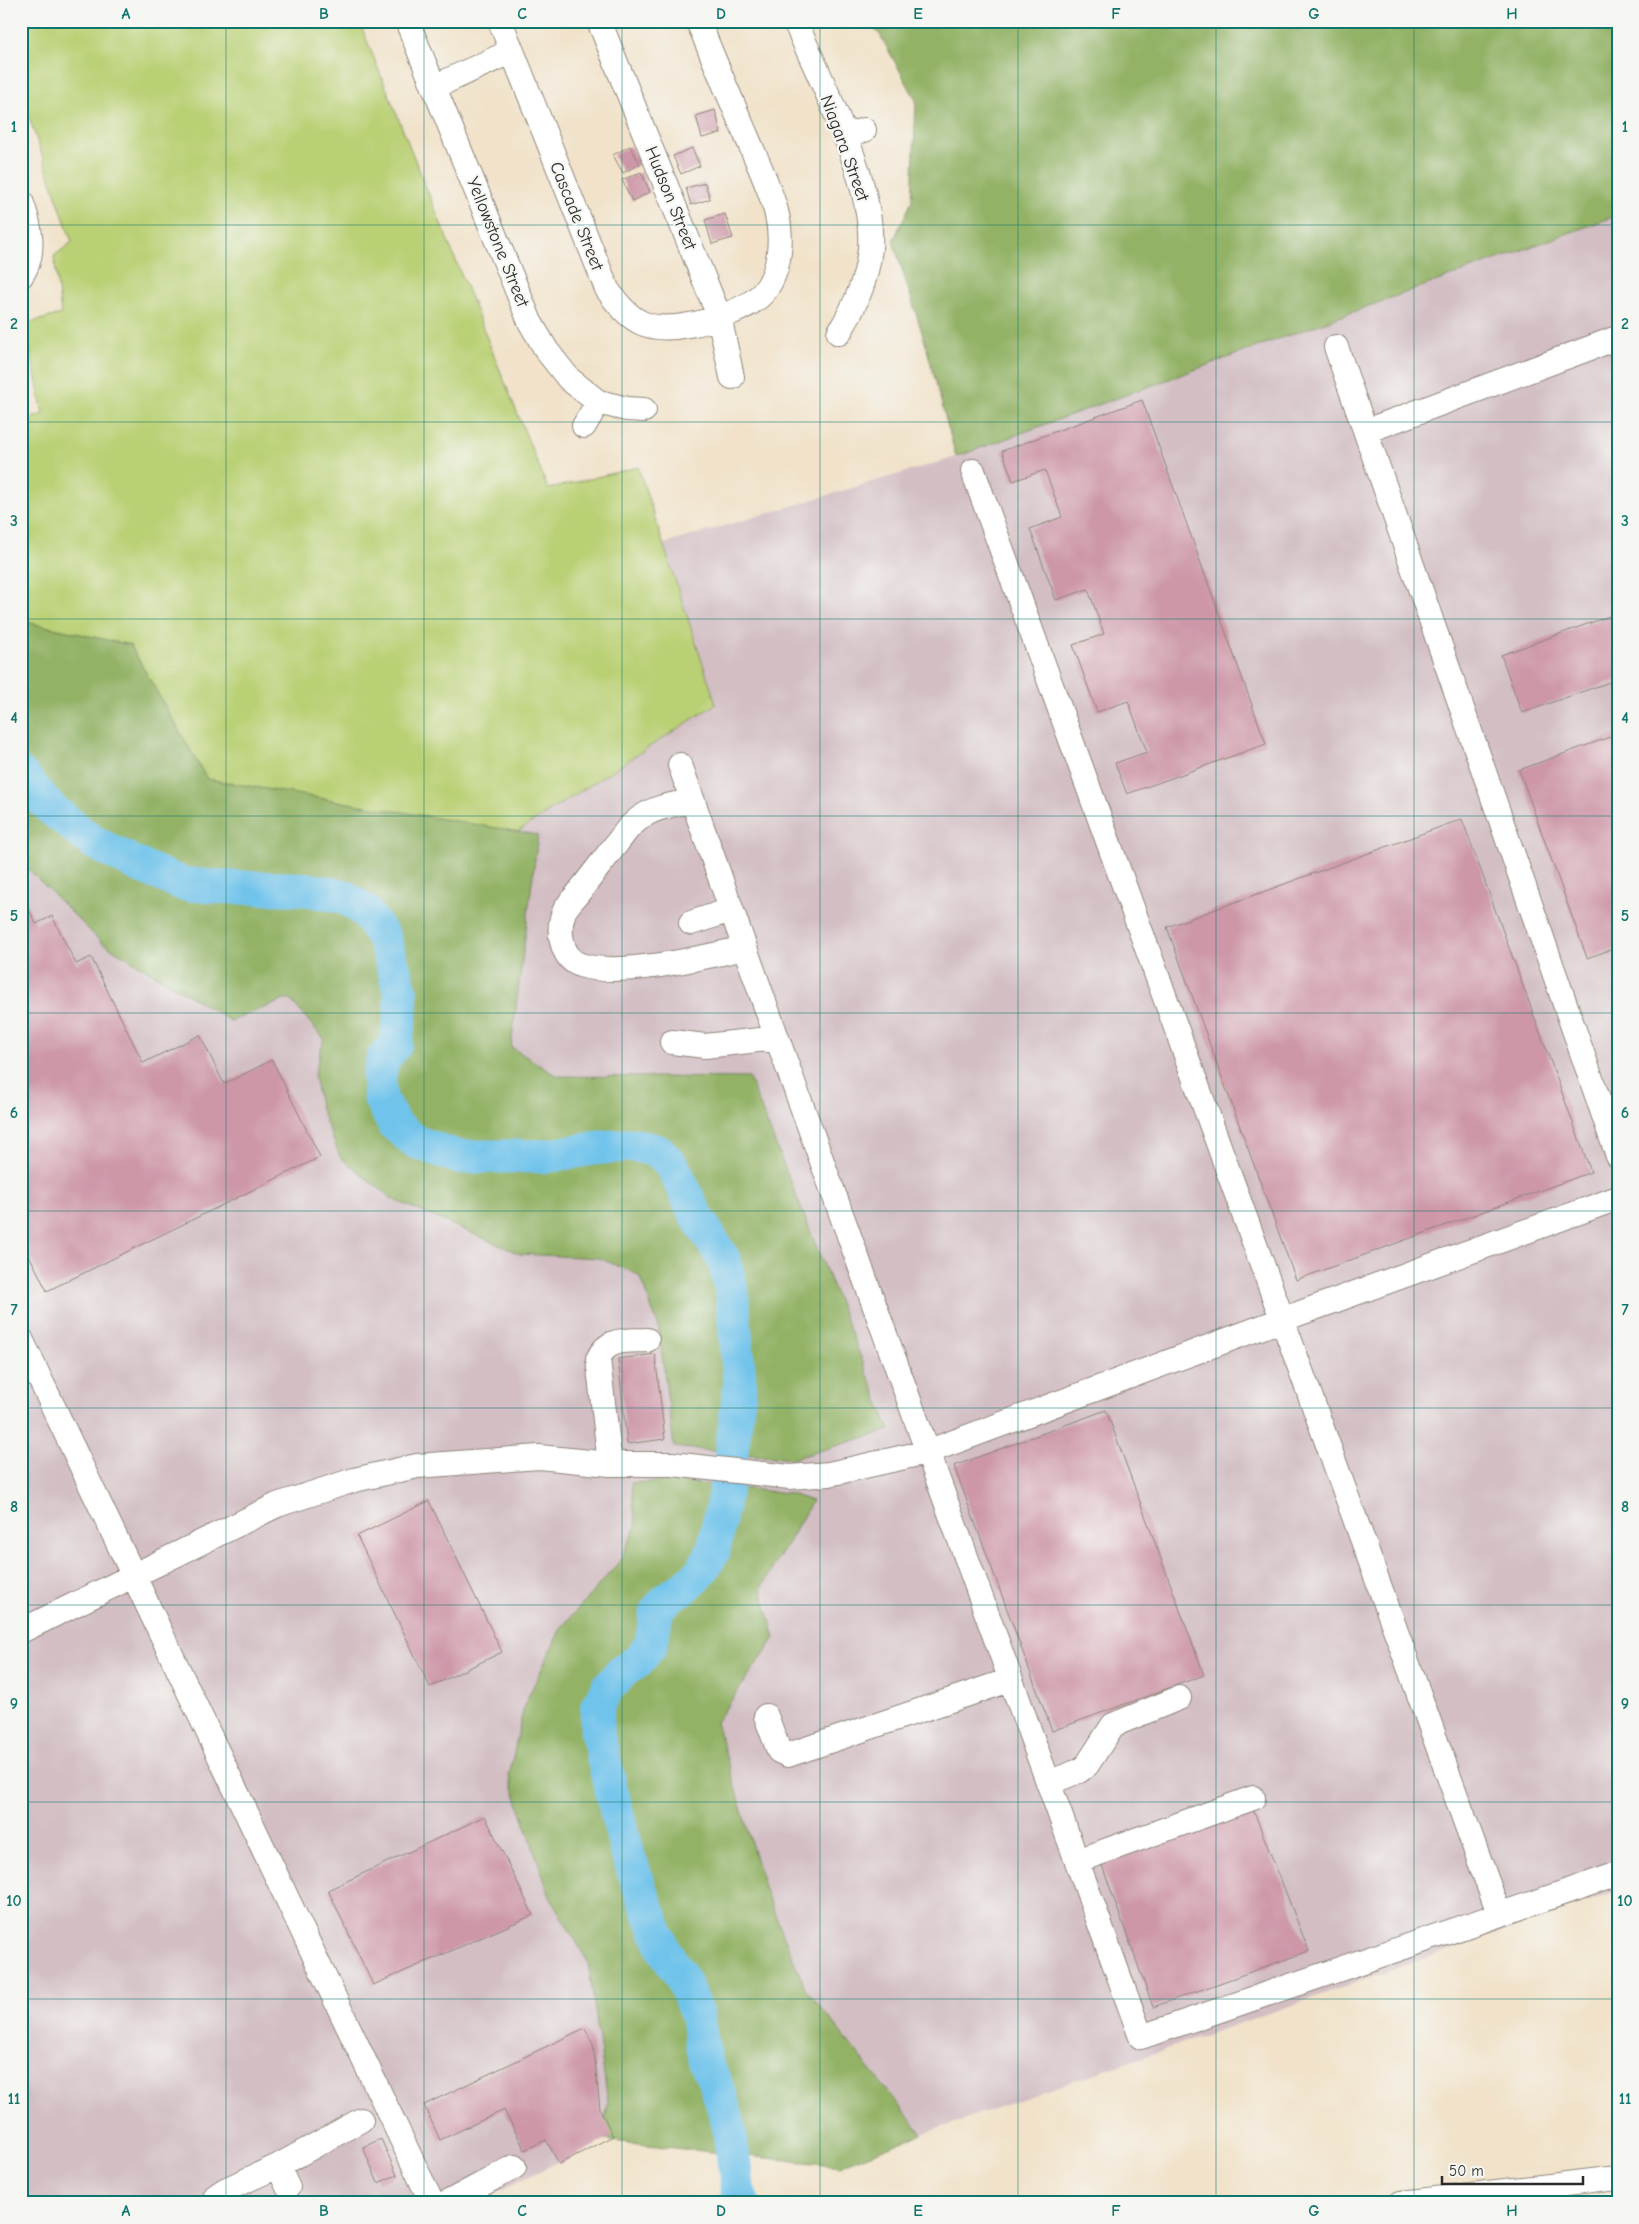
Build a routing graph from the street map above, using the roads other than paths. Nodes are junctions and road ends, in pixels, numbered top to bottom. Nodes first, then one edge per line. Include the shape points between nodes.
1 (407, 21) edge
2 (500, 21) edge
3 (599, 21) edge
4 (698, 21) edge
5 (795, 21) edge
6 (512, 51) junction
7 (434, 87) junction
8 (21, 201) edge
9 (21, 276) edge
10 (720, 316) junction
11 (839, 333) dead end
12 (1617, 338) edge
13 (1336, 347) dead end
14 (732, 377) dead end
15 (598, 402) junction
16 (644, 410) dead end
17 (584, 426) dead end
18 (1366, 431) junction
19 (973, 471) dead end
20 (680, 765) dead end
21 (693, 801) junction
22 (731, 910) junction
23 (691, 923) dead end
24 (745, 948) junction
25 (777, 1038) junction
26 (672, 1042) dead end
27 (1618, 1156) edge
28 (1618, 1198) edge
29 (1281, 1320) junction
30 (21, 1339) edge
31 (647, 1340) dead end
32 (927, 1452) junction
33 (610, 1464) junction
34 (133, 1577) junction
35 (21, 1631) edge
36 (1010, 1680) junction
37 (1179, 1698) dead end
38 (766, 1716) dead end
39 (1048, 1783) junction
40 (1253, 1798) dead end
41 (1077, 1861) junction
42 (1618, 1874) edge
43 (1499, 1914) junction
44 (361, 2120) dead end
45 (278, 2166) junction
46 (514, 2167) dead end
47 (1618, 2178) edge
48 (288, 2187) dead end
49 (216, 2203) edge
50 (432, 2203) edge
51 (447, 2203) edge
52 (1401, 2203) edge

1 - 7 street, Yellowstone Street
2 - 6 street, Cascade Street
3 - 10 street, Hudson Street
4 - 10 street, Cascade Street via 767,186 780,230 774,275 762,294 742,308
5 - 11 street, Niagara Street via 854,133 868,216 870,247 864,281
6 - 7 street
6 - 10 street, Cascade Street via 607,289 620,309 639,322 663,329 692,325
7 - 15 street, Yellowstone Street via 530,322 569,379
8 - 9 street via 31,247
10 - 14 street, Hudson Street
12 - 18 street
13 - 18 street
15 - 16 street, Yellowstone Street
15 - 17 street
18 - 27 street
19 - 29 street
20 - 21 street
21 - 22 street
21 - 24 street via 664,806 633,823 564,912 560,930 562,944 570,958 579,964 601,968 664,964
22 - 23 street
22 - 24 street
24 - 25 street
25 - 26 street via 705,1046
25 - 32 street
28 - 29 street
29 - 32 street
29 - 43 street
30 - 34 street
31 - 33 street via 609,1344 598,1359
32 - 33 street via 829,1474 790,1477 672,1464
32 - 36 street
33 - 34 street via 539,1457 479,1460 417,1466 354,1480 277,1505
34 - 35 street
34 - 50 street
36 - 38 street via 788,1755 779,1751
36 - 39 street
37 - 39 street via 1113,1725 1079,1772
39 - 41 street
40 - 41 street
41 - 43 street via 1141,2036
42 - 43 street
44 - 45 street
45 - 48 street
45 - 49 street via 225,2190 216,2196
46 - 51 street
47 - 52 street

